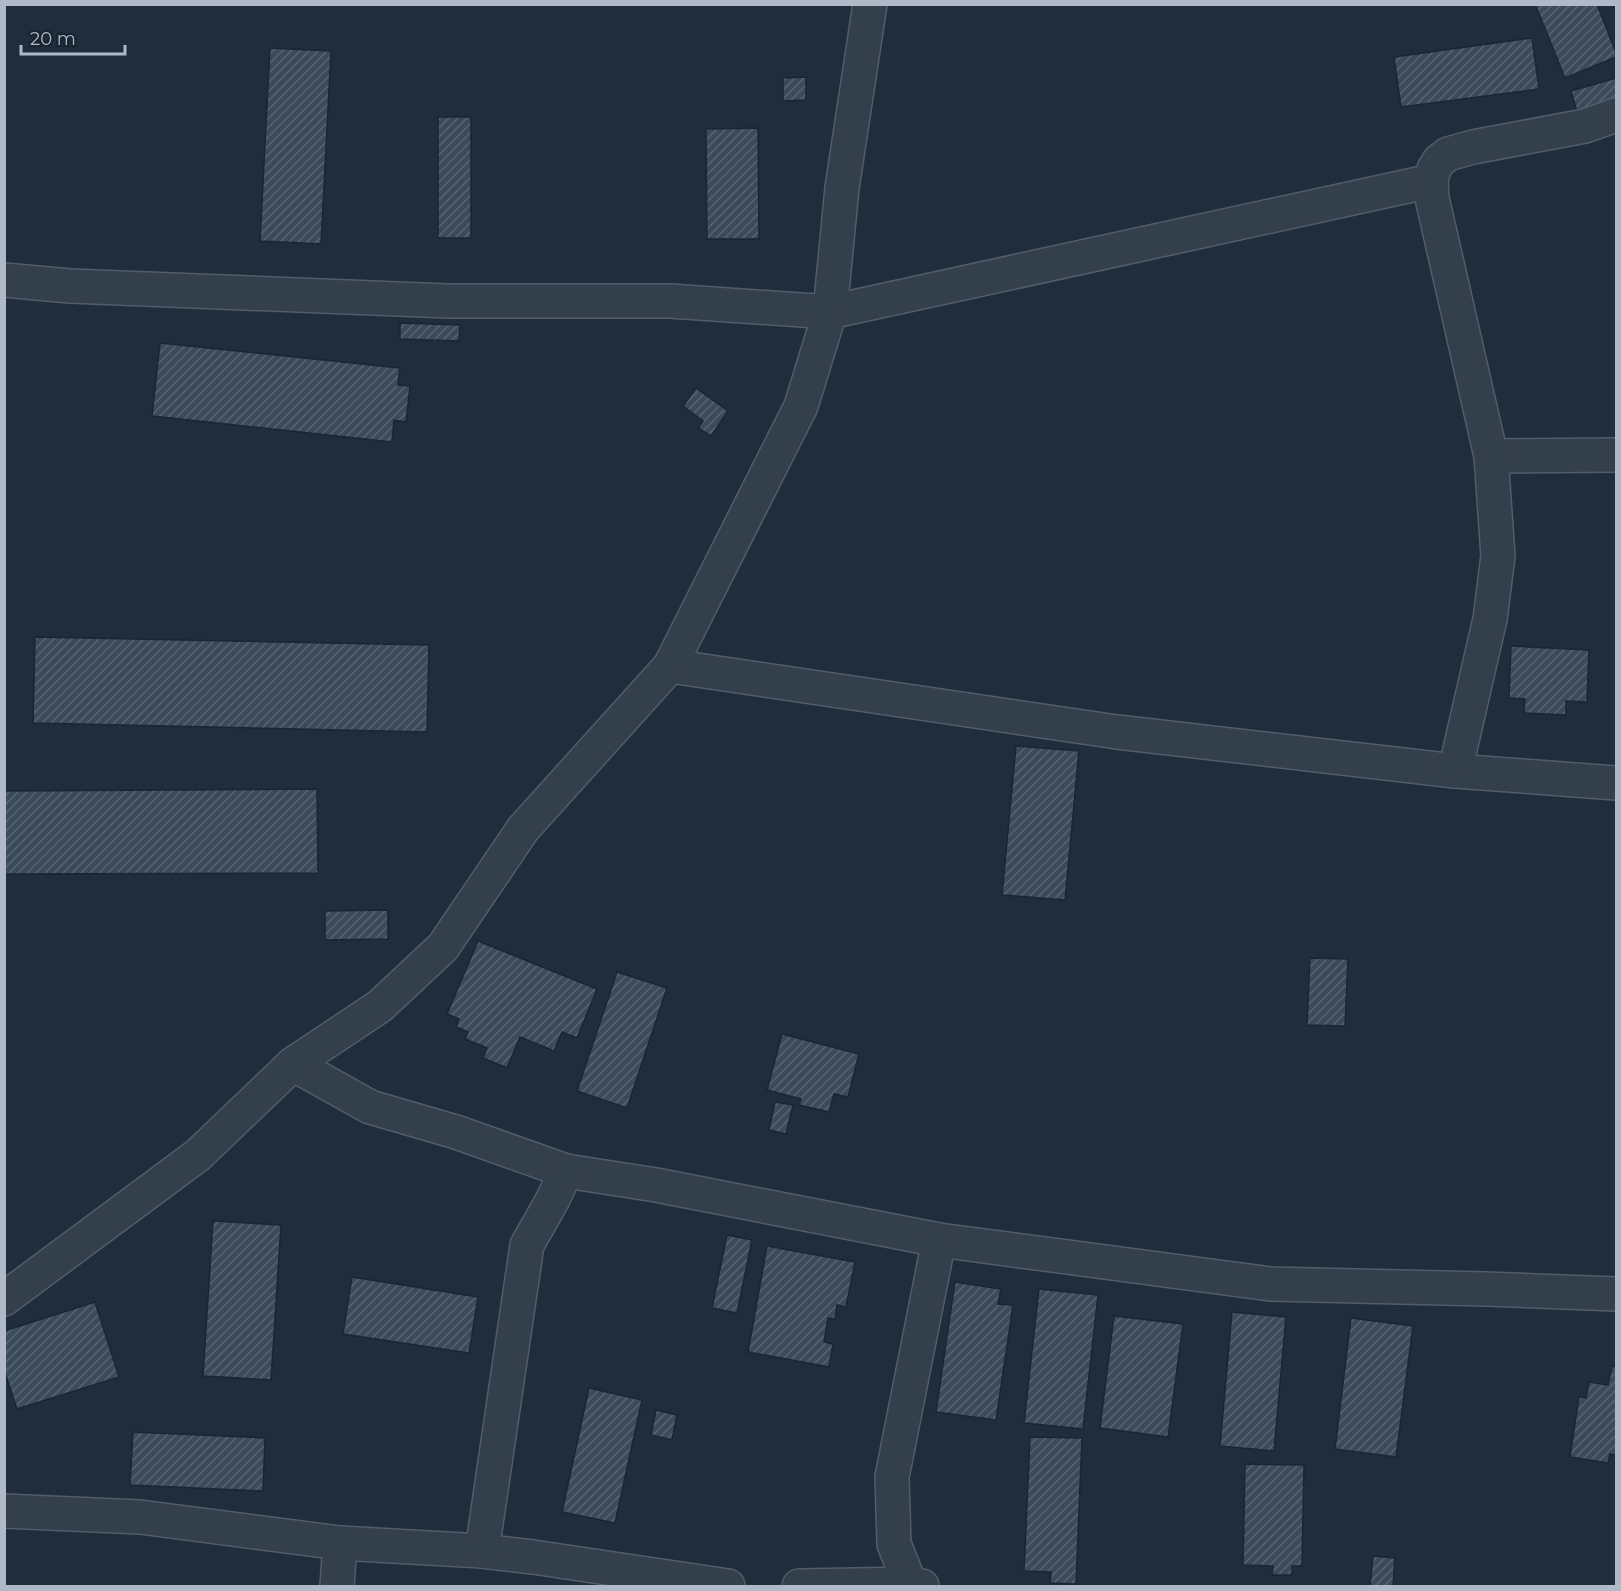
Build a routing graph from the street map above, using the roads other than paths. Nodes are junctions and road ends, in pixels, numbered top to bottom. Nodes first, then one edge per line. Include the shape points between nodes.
1 (870, 4) edge
2 (1617, 114) edge
3 (1431, 181) junction
4 (4, 280) edge
5 (830, 312) junction
6 (1617, 455) edge
7 (1491, 456) junction
8 (670, 666) junction
9 (1455, 771) junction
10 (1617, 783) edge
11 (293, 1064) junction
12 (566, 1171) junction
13 (939, 1240) junction
14 (1617, 1294) edge
15 (4, 1299) edge
16 (4, 1511) edge
17 (340, 1543) junction
18 (482, 1551) junction
19 (916, 1585) edge
20 (337, 1587) edge
21 (728, 1587) edge
22 (799, 1587) edge

1 - 5 street via 842,188
2 - 3 street via 1585,126 1448,154 1439,161
3 - 5 street
3 - 7 street
4 - 5 street via 448,301 670,300
5 - 8 street via 801,406
6 - 7 street
7 - 9 street via 1498,556 1490,619
8 - 9 street via 1117,732
8 - 11 street via 523,829 442,947 380,1006
9 - 10 street
11 - 12 street via 370,1107
11 - 15 street via 198,1155
12 - 13 street
12 - 18 street via 527,1245
13 - 14 street via 1270,1284
13 - 19 street via 892,1477 894,1544
16 - 17 street via 140,1517
17 - 18 street
17 - 20 street
18 - 21 street
19 - 22 street

